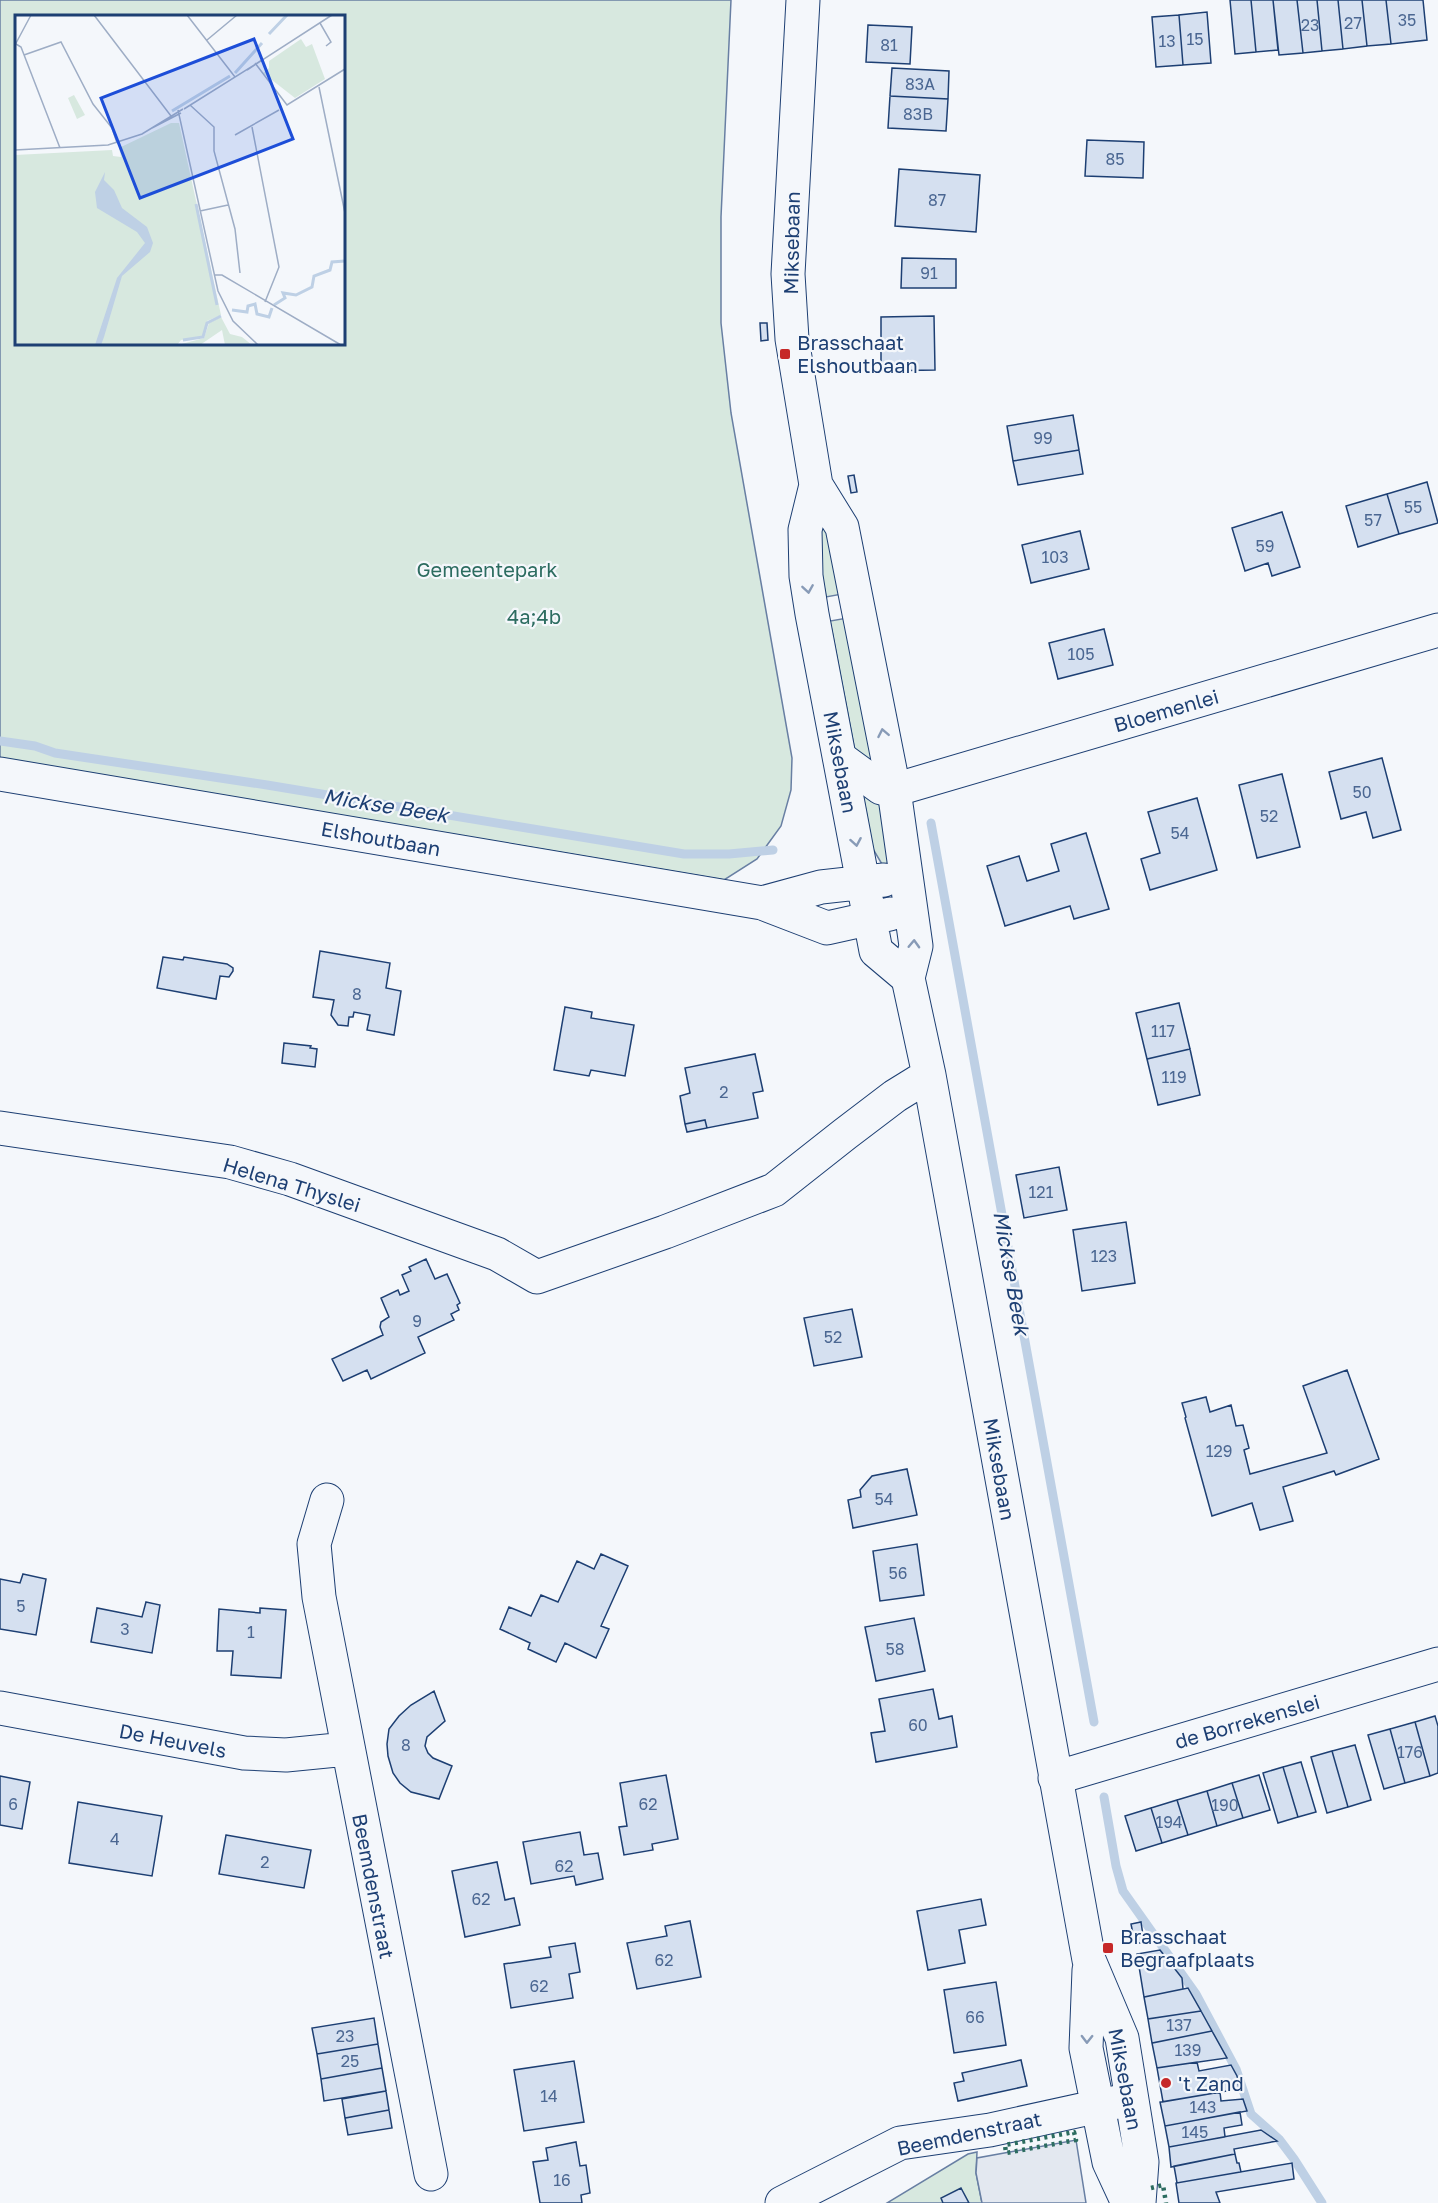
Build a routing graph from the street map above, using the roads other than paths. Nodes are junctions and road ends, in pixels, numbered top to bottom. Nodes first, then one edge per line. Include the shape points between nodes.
1 (802, 0) edge
2 (816, 485) junction
3 (842, 527) junction
4 (805, 530) junction
5 (1438, 630) edge
6 (840, 758) junction
7 (0, 774) edge
8 (894, 790) junction
9 (906, 876) junction
10 (863, 884) junction
11 (762, 903) junction
12 (912, 909) junction
13 (869, 918) junction
14 (908, 978) junction
15 (929, 1075) junction
16 (0, 1128) edge
17 (327, 1500) dead end
18 (1438, 1664) edge
19 (0, 1708) edge
20 (347, 1749) junction
21 (1055, 1778) junction
22 (1089, 1960) junction
23 (1131, 2099) junction
24 (1097, 2105) junction
25 (431, 2174) dead end
26 (782, 2203) edge
27 (1128, 2203) edge
28 (1139, 2203) edge

1 - 2 street, Miksebaan via 788,274 792,339
2 - 3 street, Miksebaan
2 - 4 street, Miksebaan
3 - 4 street via 823,515
8 -> 3 street, Miksebaan
4 -> 6 street, Miksebaan via 808,585
5 - 8 street, Bloemenlei
6 - 8 street via 881,788
6 -> 10 street, Miksebaan
7 - 11 street, Elshoutbaan
8 - 9 street, Miksebaan
9 - 10 street, Elshoutbaan
9 - 12 street, Miksebaan
10 - 11 street, Elshoutbaan via 821,887
10 - 13 street, Miksebaan
11 - 13 street, Elshoutbaan via 827,928
12 - 13 street, Elshoutbaan
14 -> 12 street, Miksebaan via 916,946
13 - 14 street, Miksebaan via 876,951
14 - 15 street, Miksebaan
15 - 16 street, Helena Thyslei via 774,1190 537,1277 497,1254 280,1176 230,1162
15 - 21 street, Miksebaan
17 - 20 street, Beemdenstraat via 314,1544 319,1598
18 - 21 street, de Borrekenslei
19 - 20 street, De Heuvels via 244,1753 286,1755
20 - 25 street, Beemdenstraat
21 - 22 street, Miksebaan
22 - 23 street, Miksebaan via 1122,2038
22 -> 24 street, Miksebaan via 1086,2048
23 - 24 street, Beemdenstraat
23 - 28 street, Miksebaan via 1142,2162
24 - 26 street, Beemdenstraat via 990,2130 900,2143
24 - 27 street, Miksebaan via 1109,2162

